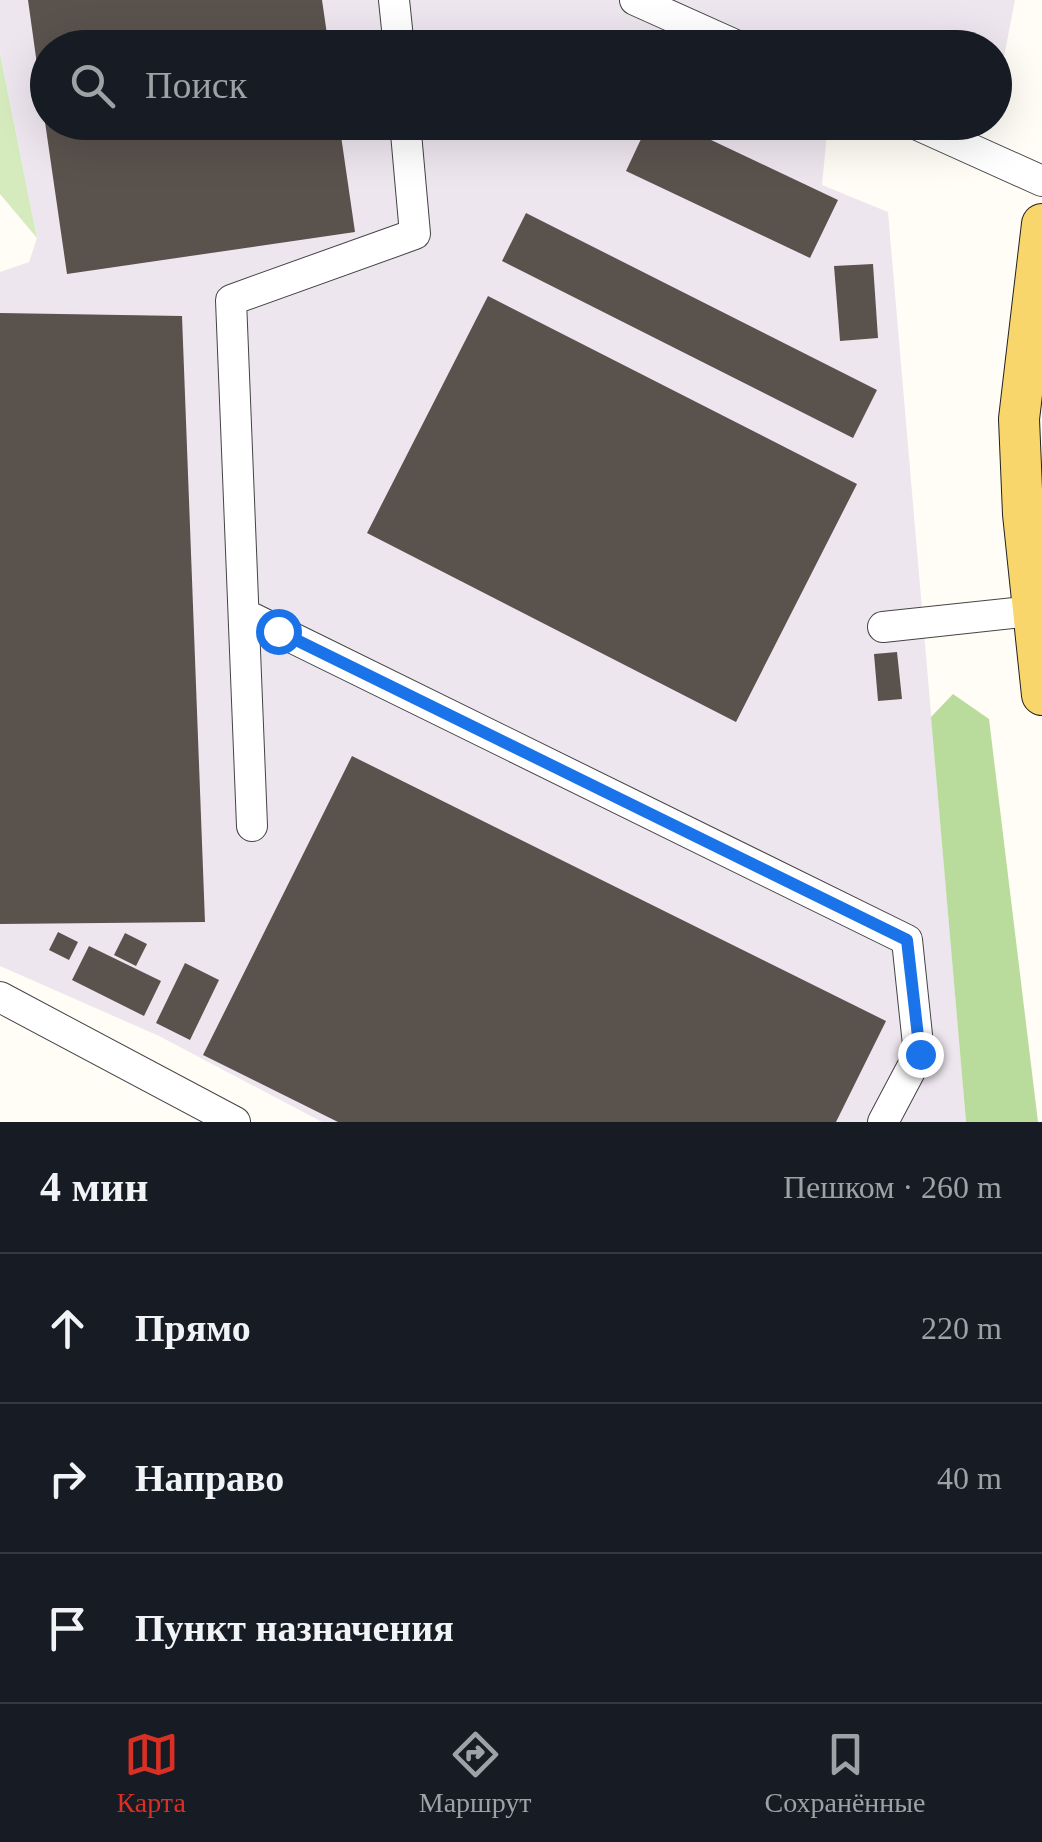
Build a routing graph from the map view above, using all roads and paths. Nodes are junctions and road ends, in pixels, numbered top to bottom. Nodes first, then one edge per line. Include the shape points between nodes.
1 (394, 0) edge
2 (636, 0) edge
3 (397, 30) edge
4 (702, 30) edge
5 (408, 140) edge
6 (951, 140) edge
7 (1042, 181) edge
8 (1042, 224) edge
9 (1032, 610) junction
10 (244, 614) junction
11 (883, 627) dead end
12 (1042, 695) edge
13 (252, 826) dead end
14 (0, 996) edge
15 (236, 1122) edge
16 (883, 1122) edge

1 - 3 street
2 - 4 street
5 - 10 street via 416,234 231,300
6 - 7 street
8 - 9 main road via 1019,419
9 - 11 street
9 - 12 main road
10 - 13 street
10 - 16 street via 907,940 920,1054
14 - 15 street

